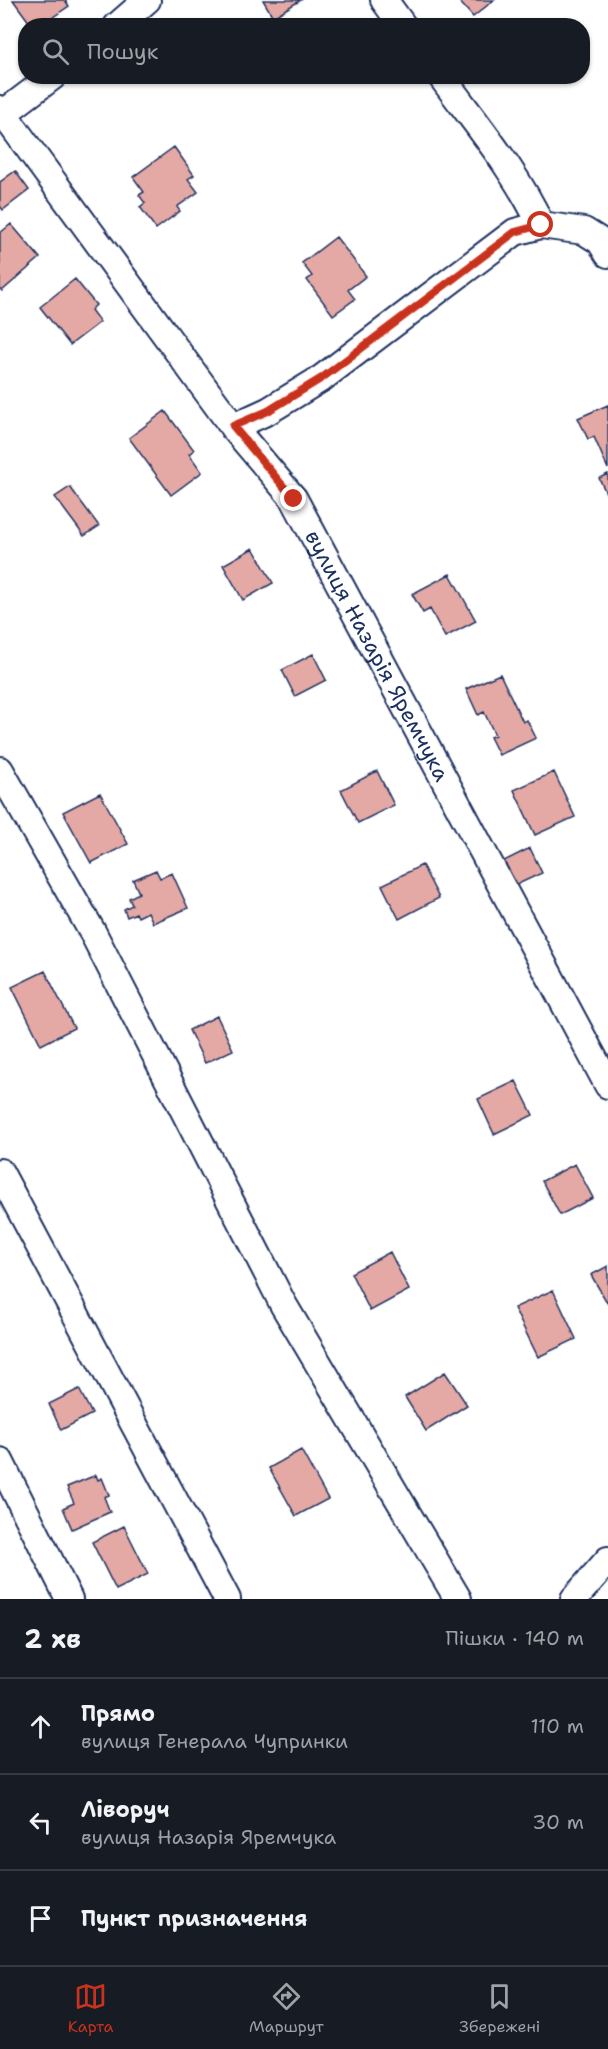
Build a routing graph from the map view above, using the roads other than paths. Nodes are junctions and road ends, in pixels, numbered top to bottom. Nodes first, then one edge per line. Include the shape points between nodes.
1 (147, 0) edge
2 (384, 0) edge
3 (126, 18) edge
4 (397, 18) edge
5 (42, 84) edge
6 (447, 84) edge
7 (1, 113) edge
8 (541, 225) junction
9 (608, 254) edge
10 (233, 426) junction
11 (0, 770) edge
12 (608, 1085) edge
13 (0, 1172) edge
14 (0, 1461) edge
15 (608, 1560) edge
16 (69, 1599) edge
17 (227, 1599) edge
18 (458, 1599) edge
19 (574, 1599) edge

1 - 3 street
2 - 4 street
5 - 7 street
6 - 8 street via 528,197
7 - 10 street, вулиця Назарія Яремчука
8 - 9 street via 584,231 600,241
8 - 10 street via 515,232 322,378 268,411
10 - 12 street, вулиця Назарія Яремчука via 294,499
11 - 18 street via 93,933 283,1304
13 - 17 street
14 - 16 street
15 - 19 street

